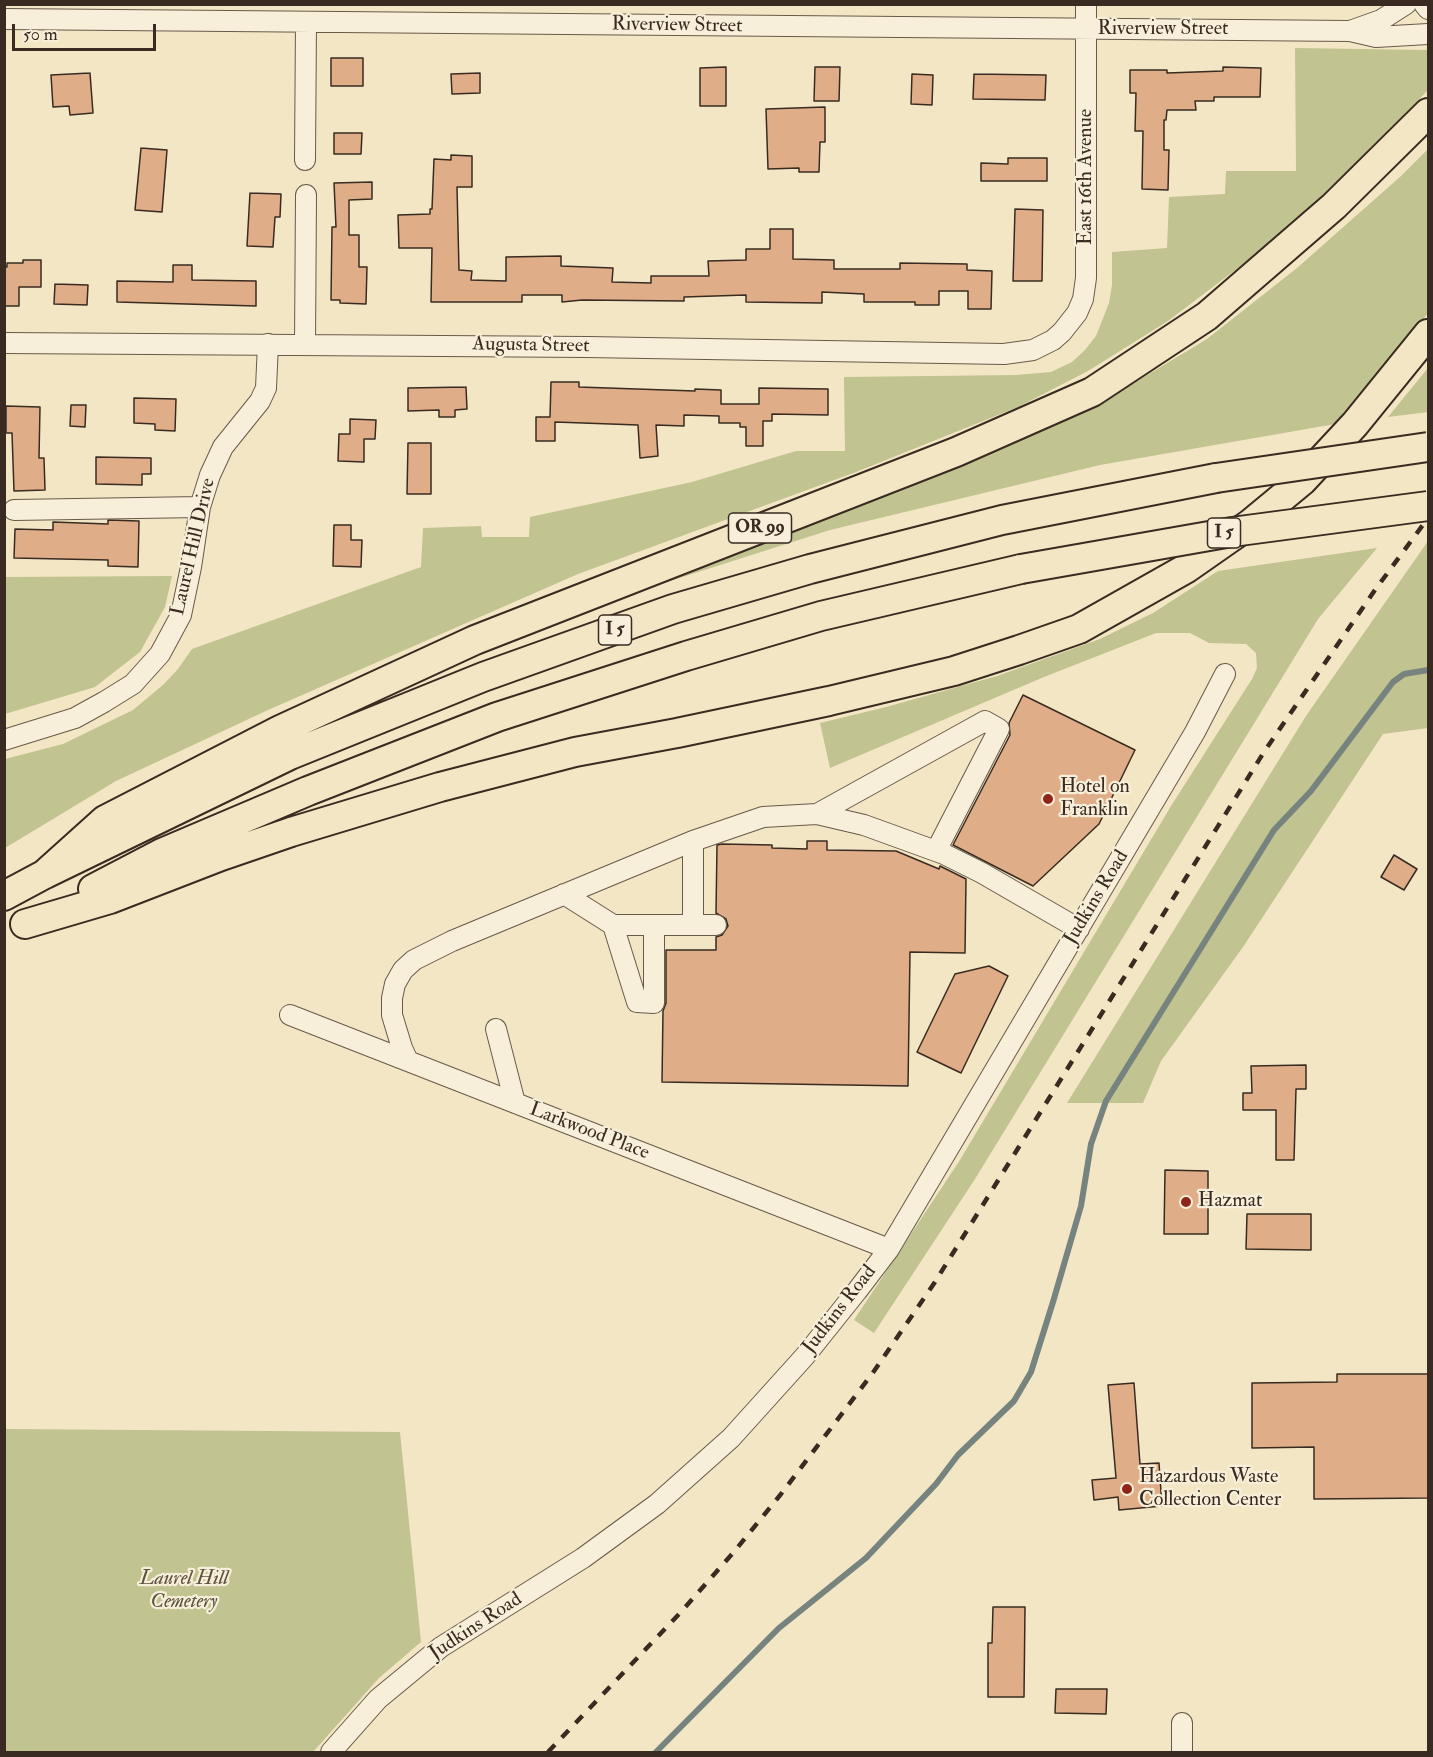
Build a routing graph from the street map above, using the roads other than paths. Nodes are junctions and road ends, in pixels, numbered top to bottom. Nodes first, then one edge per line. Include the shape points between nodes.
1 (1086, 4) edge
2 (1406, 4) edge
3 (1424, 4) edge
4 (1428, 9) edge
5 (4, 19) edge
6 (306, 22) junction
7 (1088, 29) junction
8 (1350, 31) junction
9 (1428, 34) edge
10 (1428, 113) edge
11 (305, 160) dead end
12 (306, 195) dead end
13 (1428, 334) edge
14 (1053, 340) joint
15 (4, 343) edge
16 (268, 344) junction
17 (305, 344) junction
18 (1428, 447) edge
19 (1428, 506) edge
20 (200, 507) junction
21 (14, 510) dead end
22 (1225, 674) dead end
23 (4, 740) edge
24 (818, 814) junction
25 (693, 841) junction
26 (936, 852) junction
27 (45, 873) junction
28 (564, 894) junction
29 (4, 896) edge
30 (716, 925) dead end
31 (613, 926) junction
32 (654, 926) junction
33 (693, 926) junction
34 (1079, 929) junction
35 (15, 930) edge
36 (290, 1015) dead end
37 (496, 1029) dead end
38 (408, 1061) junction
39 (515, 1103) junction
40 (889, 1249) junction
41 (1182, 1723) dead end
42 (331, 1752) edge
43 (1182, 1752) edge

1 - 7 street, East 16th Avenue
2 - 8 street, Riverview Street via 1382,20
3 - 4 street
5 - 6 street, Riverview Street
6 - 7 street, Riverview Street
6 - 11 street
7 - 8 street, Riverview Street
7 - 14 street, East 16th Avenue via 1086,278 1077,313
8 - 9 street, Riverview Street via 1376,37
10 - 27 highway, OR 99 via 1334,206 1207,316 1092,392 956,452 453,650 280,730 105,820
12 - 17 street
13 - 35 highway via 1355,424 1302,481 1187,568 1079,629 942,674 575,752 429,790 301,828
14 - 17 street, Augusta Street via 1033,350 1004,354
15 - 16 street, Augusta Street
16 - 17 street, Augusta Street
16 - 20 street, Laurel Hill Drive via 266,388 223,447
18 - 27 highway, I 5, bridge via 1216,478 1002,520 674,609 483,677 291,755
19 - 35 highway, I 5, bridge via 1232,532 1021,569 821,616 686,656 497,717 308,791 162,853
20 - 21 street
20 - 23 street, Laurel Hill Drive via 182,615 160,654 133,684 75,718
22 - 34 street, Judkins Road
24 - 25 street via 763,817
24 - 26 street via 864,825
24 - 26 street via 985,721 999,729
25 - 28 street
25 - 33 street
26 - 34 street via 982,873
27 - 29 highway, I 5
28 - 31 street
28 - 38 street via 429,951 403,970 395,984 392,1015
30 - 33 street
31 - 32 street
31 - 32 street via 638,1002 654,1003
32 - 33 street
34 - 40 street, Judkins Road
36 - 38 street, Larkwood Place
37 - 39 street
38 - 39 street, Larkwood Place
39 - 40 street, Larkwood Place
40 - 42 street, Judkins Road via 805,1356 719,1449 657,1504 583,1558 441,1647 378,1700
41 - 43 street

